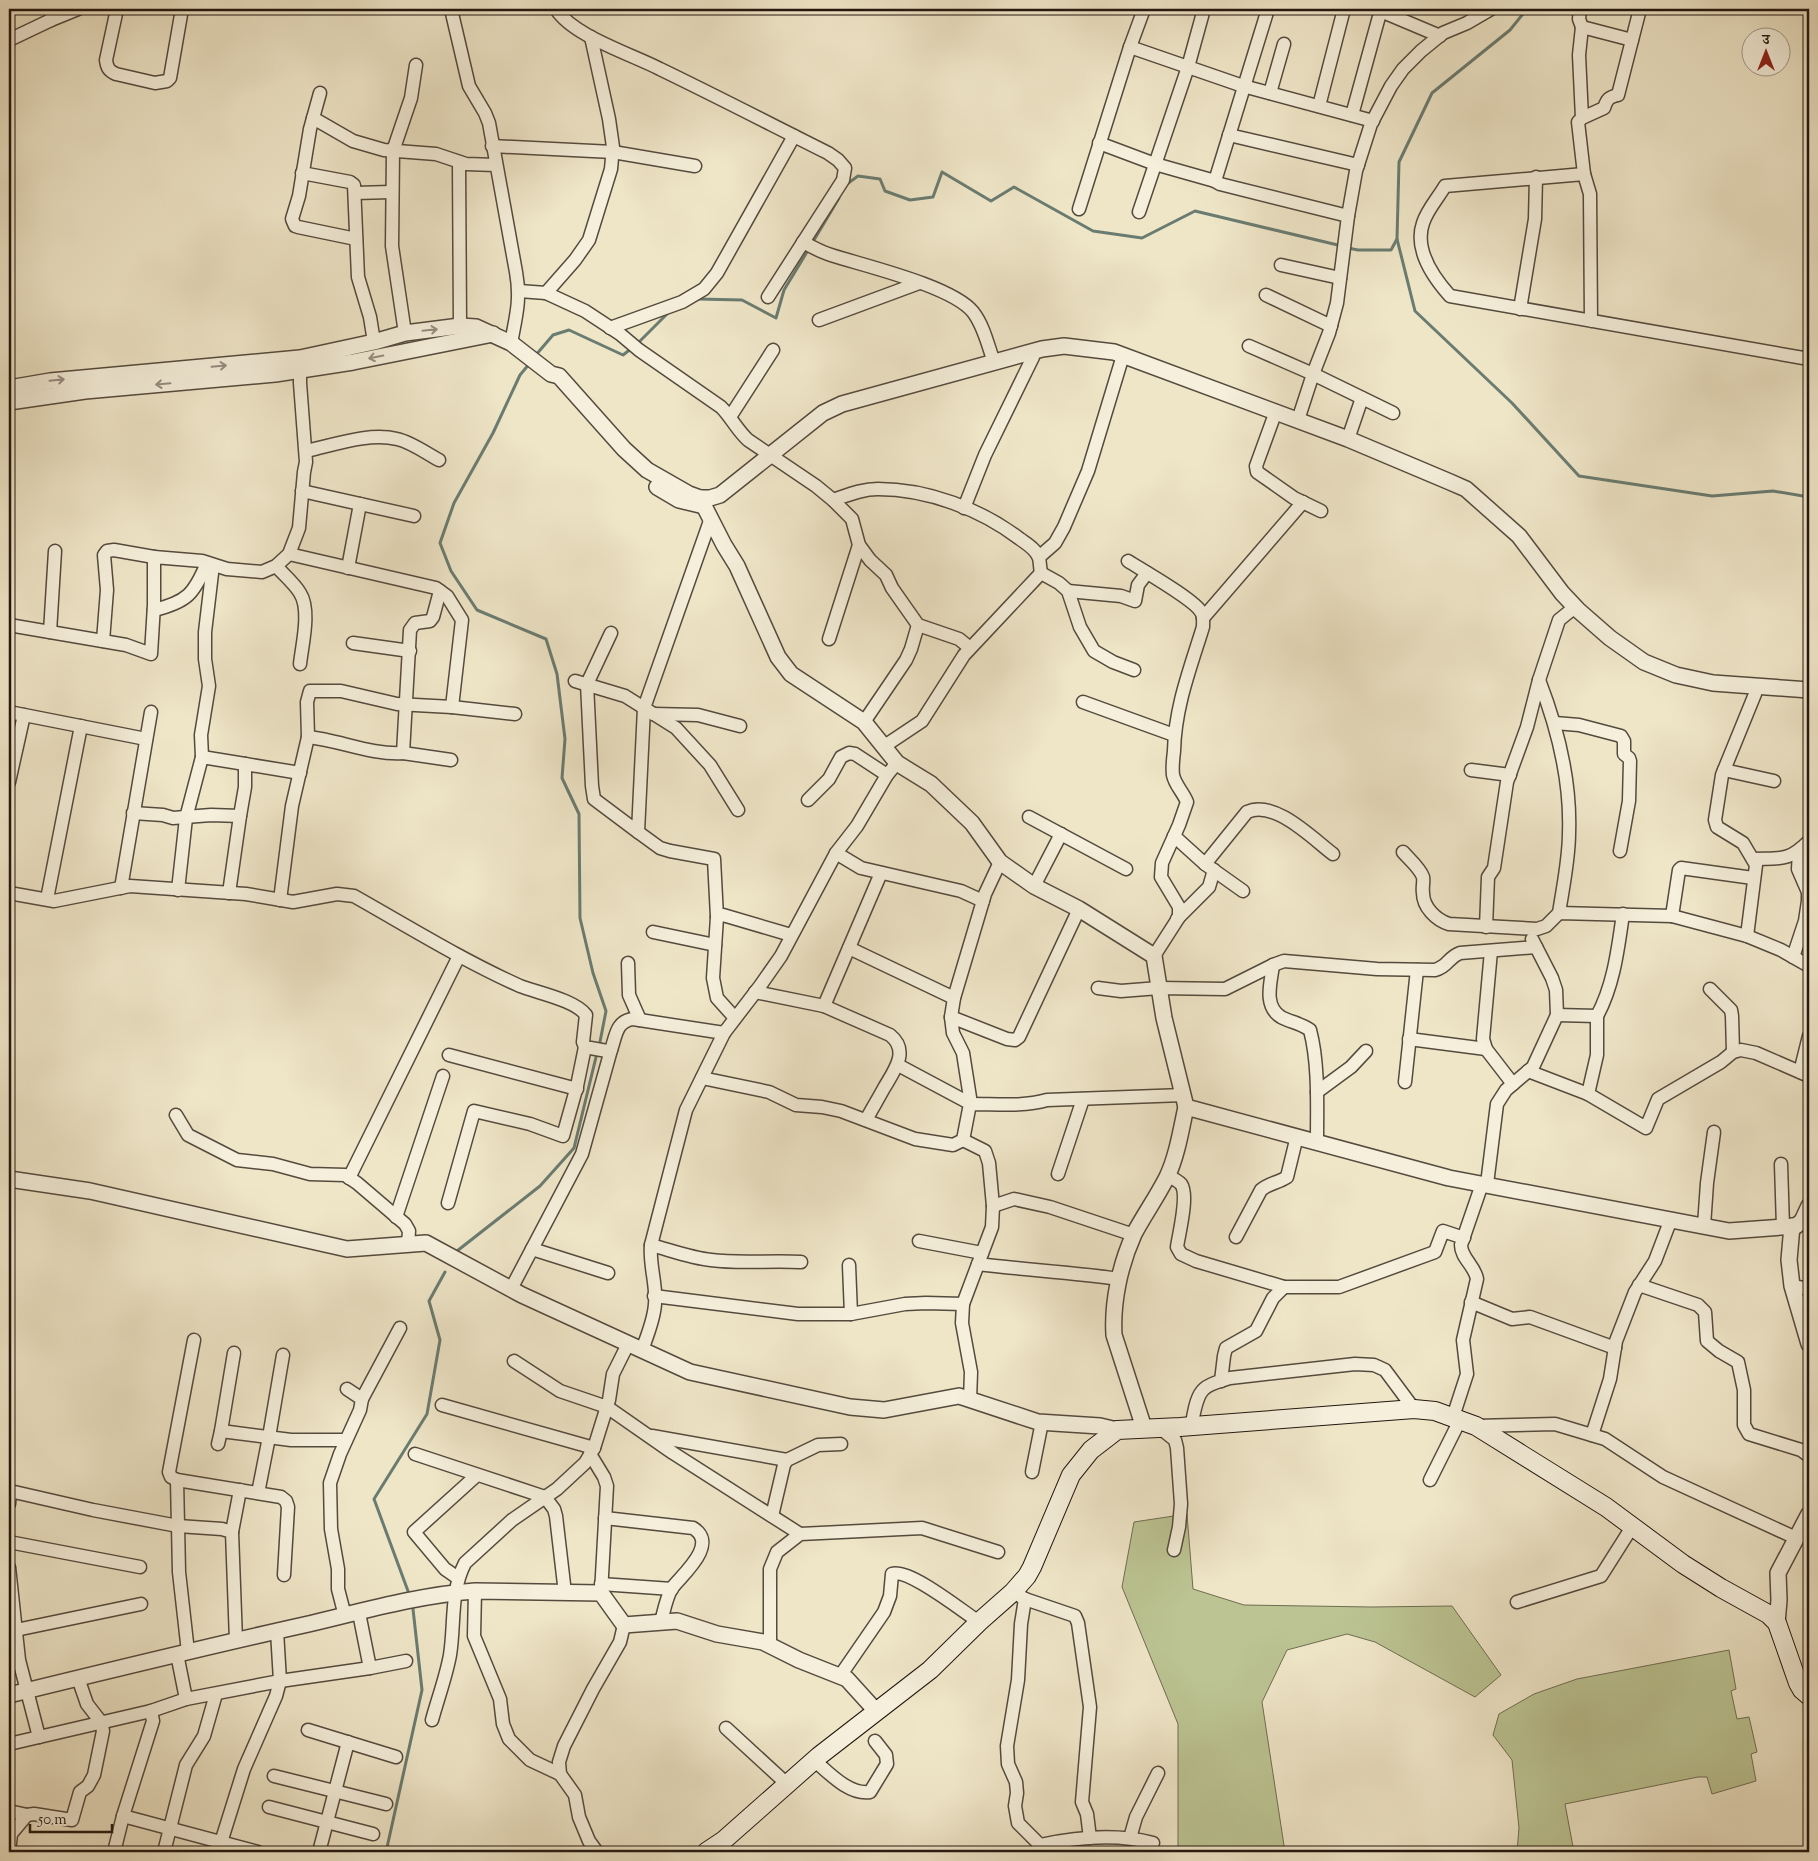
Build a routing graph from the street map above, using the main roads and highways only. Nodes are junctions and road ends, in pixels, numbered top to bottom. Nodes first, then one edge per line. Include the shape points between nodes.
1 (1809, 1696) edge
2 (706, 1852) edge

1 - 2 main road via 1798,1683 1777,1623 1768,1614 1683,1564 1573,1485 1463,1421 1434,1411 1414,1409 1117,1430 1091,1450 1071,1475 1019,1596 979,1622 930,1670 814,1760 724,1840

